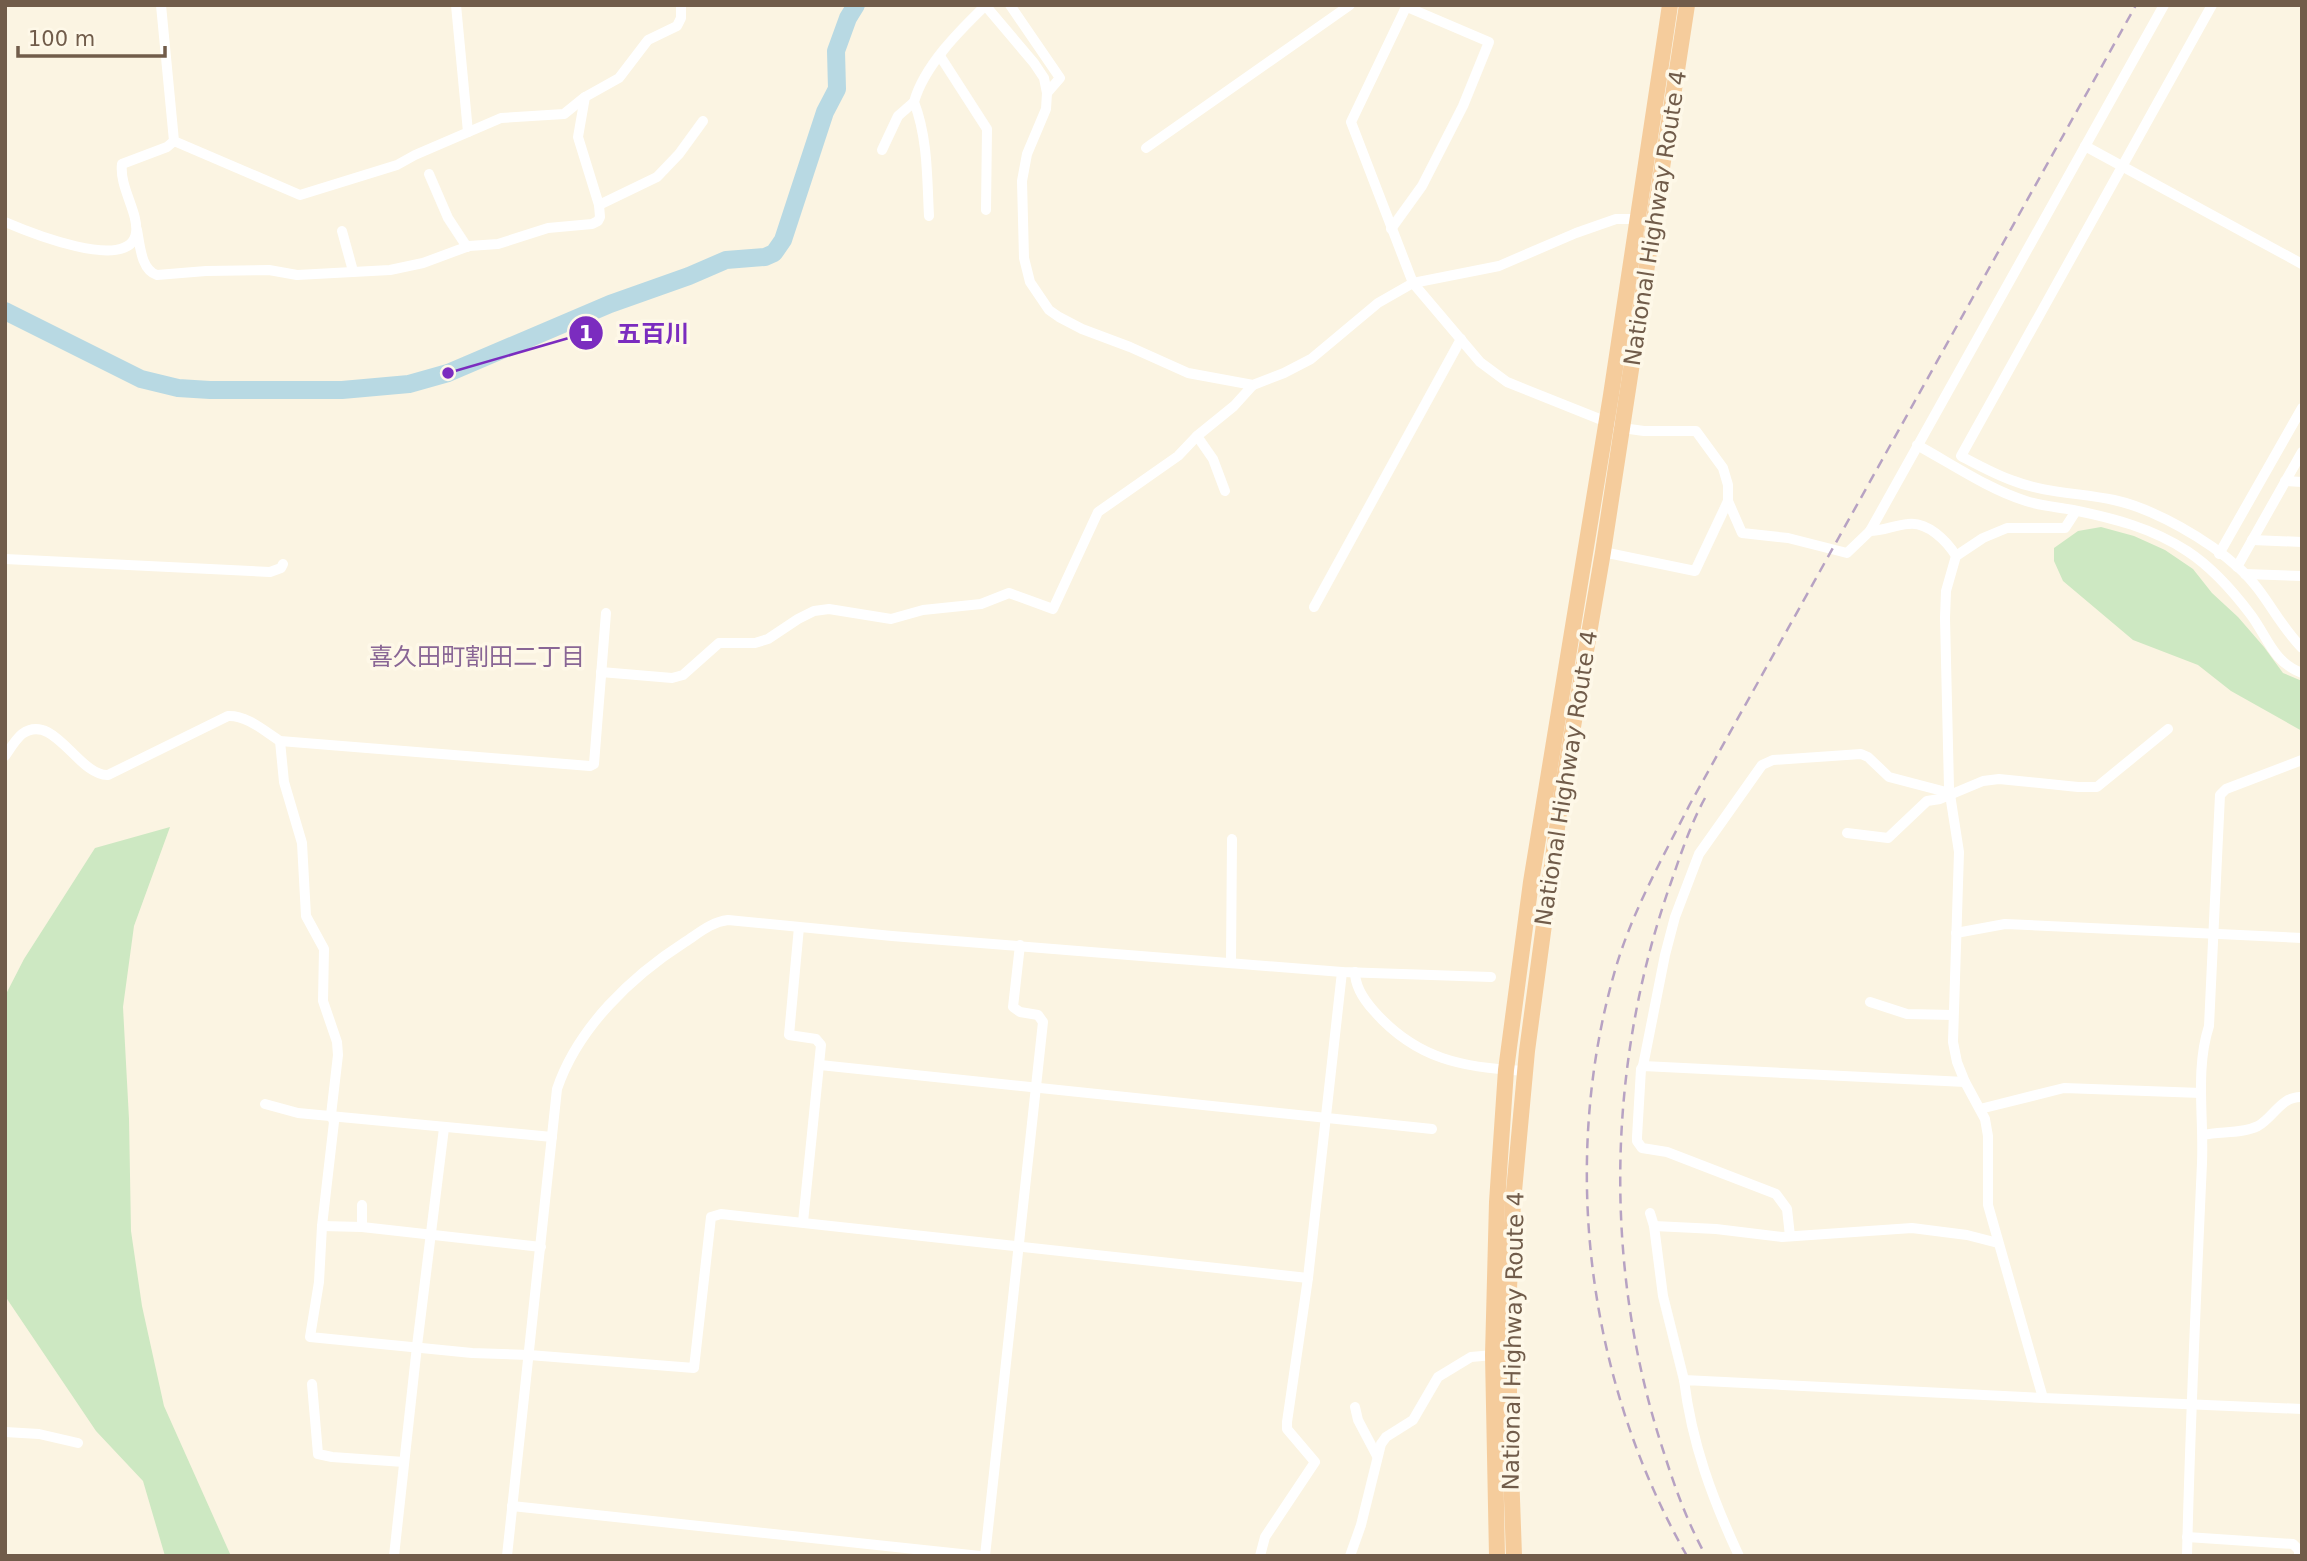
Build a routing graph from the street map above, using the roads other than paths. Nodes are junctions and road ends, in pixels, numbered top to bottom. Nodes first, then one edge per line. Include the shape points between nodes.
1 (162, 5) edge
2 (456, 5) edge
3 (681, 5) edge
4 (1010, 5) edge
5 (1349, 5) edge
6 (1670, 5) edge
7 (1688, 5) edge
8 (2164, 5) edge
9 (2212, 5) edge
10 (1407, 6) edge
11 (987, 7) edge
12 (940, 56) junction
13 (1047, 93) junction
14 (585, 97) junction
15 (914, 102) junction
16 (703, 121) dead end
17 (468, 132) junction
18 (174, 141) junction
19 (2085, 146) junction
20 (1146, 148) dead end
21 (882, 150) dead end
22 (2123, 165) junction
23 (429, 174) dead end
24 (599, 205) junction
25 (986, 210) dead end
26 (929, 216) dead end
27 (1638, 219) junction
28 (5, 222) edge
29 (1391, 229) junction
30 (136, 230) junction
31 (342, 231) dead end
32 (467, 247) junction
33 (2302, 264) edge
34 (354, 271) junction
35 (1413, 283) junction
36 (1461, 339) junction
37 (1252, 385) junction
38 (2302, 408) edge
39 (1614, 425) junction
40 (1198, 436) junction
41 (1917, 445) junction
42 (2302, 452) edge
43 (1961, 456) junction
44 (1955, 466) junction
45 (2285, 481) junction
46 (2302, 482) edge
47 (1225, 491) dead end
48 (1728, 501) junction
49 (2076, 511) junction
50 (1870, 531) junction
51 (2252, 540) junction
52 (2302, 542) edge
53 (1603, 552) junction
54 (2219, 554) junction
55 (1956, 556) junction
56 (5, 559) edge
57 (283, 564) dead end
58 (2241, 570) junction
59 (2302, 576) edge
60 (1314, 607) dead end
61 (606, 613) dead end
62 (2302, 648) edge
63 (601, 673) junction
64 (2302, 673) edge
65 (2168, 729) dead end
66 (280, 741) junction
67 (5, 756) edge
68 (2302, 760) edge
69 (1950, 793) junction
70 (1847, 833) dead end
71 (1232, 839) dead end
72 (799, 927) junction
73 (1956, 933) junction
74 (2213, 934) junction
75 (2302, 938) edge
76 (1020, 945) junction
77 (1231, 962) junction
78 (1342, 972) junction
79 (1355, 972) junction
80 (1491, 977) dead end
81 (1870, 1002) dead end
82 (1953, 1015) junction
83 (820, 1065) junction
84 (1643, 1066) junction
85 (1506, 1070) junction
86 (1525, 1071) junction
87 (1965, 1082) junction
88 (1036, 1089) junction
89 (2201, 1093) junction
90 (2302, 1097) edge
91 (265, 1104) dead end
92 (1979, 1109) junction
93 (331, 1115) junction
94 (1326, 1118) junction
95 (444, 1128) junction
96 (1432, 1129) dead end
97 (2203, 1135) junction
98 (552, 1137) junction
99 (362, 1205) dead end
100 (1650, 1213) dead end
101 (803, 1222) junction
102 (322, 1226) junction
103 (1654, 1226) junction
104 (362, 1227) junction
105 (430, 1236) junction
106 (1790, 1236) junction
107 (1998, 1243) junction
108 (1019, 1246) junction
109 (541, 1247) junction
110 (1308, 1278) junction
111 (417, 1346) junction
112 (528, 1355) junction
113 (1493, 1355) junction
114 (1684, 1380) junction
115 (312, 1384) dead end
116 (2043, 1398) junction
117 (2190, 1404) junction
118 (1355, 1407) dead end
119 (2302, 1409) edge
120 (5, 1432) edge
121 (78, 1443) dead end
122 (1377, 1456) junction
123 (404, 1462) junction
124 (512, 1506) junction
125 (2187, 1536) junction
126 (394, 1556) edge
127 (507, 1556) edge
128 (982, 1556) edge
129 (1260, 1556) edge
130 (1350, 1556) edge
131 (1497, 1556) edge
132 (1514, 1556) edge
133 (1739, 1556) edge
134 (2187, 1556) edge
135 (2298, 1556) edge

1 - 18 street
2 - 17 street
3 - 14 street via 677,26 648,40 619,78
4 - 13 street via 1060,78
5 - 20 street
6 - 27 highway, National Highway Route 4
7 - 39 highway, National Highway Route 4
8 - 19 street
9 - 22 street
10 - 29 street via 1351,122
10 - 29 street via 1489,43 1422,186
11 - 12 street via 949,41
11 - 13 street via 1034,63
12 - 15 street
12 - 25 street via 987,129
13 - 37 street via 1046,109 1027,154 1022,188 1027,273 1040,298 1049,310 1082,329 1188,373
14 - 17 street via 564,114 501,118
14 - 24 street via 578,137
15 - 21 street via 898,116
15 - 26 street via 925,158
16 - 24 street via 657,177
17 - 18 street via 397,165 300,195
18 - 30 street via 122,164
19 - 22 street
19 - 41 street
22 - 33 street
22 - 43 street
23 - 32 street
24 - 32 street via 600,217 592,224 548,228 498,244
27 - 35 street via 1616,219 1499,266
27 - 39 highway, National Highway Route 4
28 - 30 street via 62,243 112,250 130,244
29 - 35 street
30 - 34 street via 151,274
31 - 34 street
32 - 34 street via 408,268
35 - 36 street
35 - 37 street via 1378,303 1311,359
36 - 39 street via 1480,362 1507,382
36 - 60 street
37 - 40 street
38 - 54 street
39 - 48 street via 1644,432 1696,430 1723,468
39 - 53 highway, National Highway Route 4
39 - 85 highway, National Highway Route 4 via 1531,882
40 - 47 street
40 - 63 street via 1178,456 1098,512 1053,610 1009,593 981,604 891,619 829,609 807,614 768,639 719,643 683,675
41 - 44 street
41 - 50 street
42 - 45 street
43 - 44 street
43 - 54 street via 2016,482 2137,507 2185,529
44 - 49 street via 2009,495
45 - 46 street
45 - 51 street
48 - 50 street via 1742,533 1748,536 1788,537 1847,553
48 - 53 street via 1695,572
49 - 55 street via 2065,528 2007,528
49 - 64 street via 2143,528 2188,551 2239,600 2278,658
50 - 55 street via 1917,524 1941,538
51 - 52 street
51 - 58 street
53 - 86 highway, National Highway Route 4 via 1560,805
54 - 58 street
55 - 69 street via 1946,591 1945,618
56 - 57 street via 270,572
58 - 59 street
58 - 62 street
61 - 63 street
63 - 66 street via 594,764 590,766
65 - 69 street via 2097,787 1999,779
66 - 67 street via 246,719 228,716 108,775 95,774 58,739 40,729 20,736
66 - 93 street via 284,782 302,843 306,916 324,949 323,1001 337,1042
68 - 74 street via 2220,795
69 - 70 street via 1919,806 1888,838
69 - 73 street via 1959,852
69 - 84 street via 1889,777 1861,754 1773,760 1762,765 1699,854 1675,917
71 - 77 street
72 - 76 street
72 - 83 street via 789,1035 819,1041
72 - 98 street via 728,920 716,923 671,950 626,987 589,1031 562,1074
73 - 74 street via 2005,924
73 - 82 street
74 - 75 street
74 - 89 street
76 - 77 street
76 - 88 street via 1013,1007 1038,1015 1043,1022
77 - 78 street
78 - 79 street
78 - 94 street
79 - 80 street
79 - 85 street via 1366,1002 1403,1040 1446,1060
81 - 82 street via 1907,1014
82 - 87 street via 1957,1062
83 - 88 street
83 - 101 street
84 - 87 street
84 - 106 street via 1639,1145 1776,1194 1787,1209
85 - 86 street
85 - 113 highway, National Highway Route 4
86 - 132 highway, National Highway Route 4 via 1509,1316
87 - 92 street
88 - 94 street
88 - 108 street
89 - 92 street via 2064,1088
89 - 97 street
90 - 97 street via 2288,1098 2252,1129
91 - 93 street
92 - 107 street via 1988,1136 1987,1195
93 - 95 street
93 - 102 street via 334,1122
94 - 96 street
94 - 110 street
95 - 98 street
95 - 105 street
97 - 117 street
98 - 109 street
99 - 104 street
100 - 103 street
101 - 108 street
101 - 112 street via 721,1214 711,1217 694,1368
102 - 104 street
102 - 111 street via 310,1337
103 - 106 street
103 - 114 street via 1663,1296
104 - 105 street
105 - 109 street
105 - 111 street
106 - 107 street via 1912,1228
107 - 116 street
108 - 110 street
108 - 128 street
109 - 112 street
110 - 129 street via 1287,1429 1315,1462 1265,1537
111 - 112 street
111 - 123 street
112 - 124 street
113 - 122 street via 1471,1357 1438,1377 1413,1420 1386,1437
113 - 131 highway, National Highway Route 4
114 - 116 street
114 - 133 street via 1689,1421 1707,1482
115 - 123 street via 318,1454
116 - 117 street
117 - 119 street
117 - 125 street
118 - 122 street
120 - 121 street
122 - 130 street
123 - 126 street
124 - 127 street
124 - 128 street
125 - 134 street
125 - 135 street via 2293,1544

